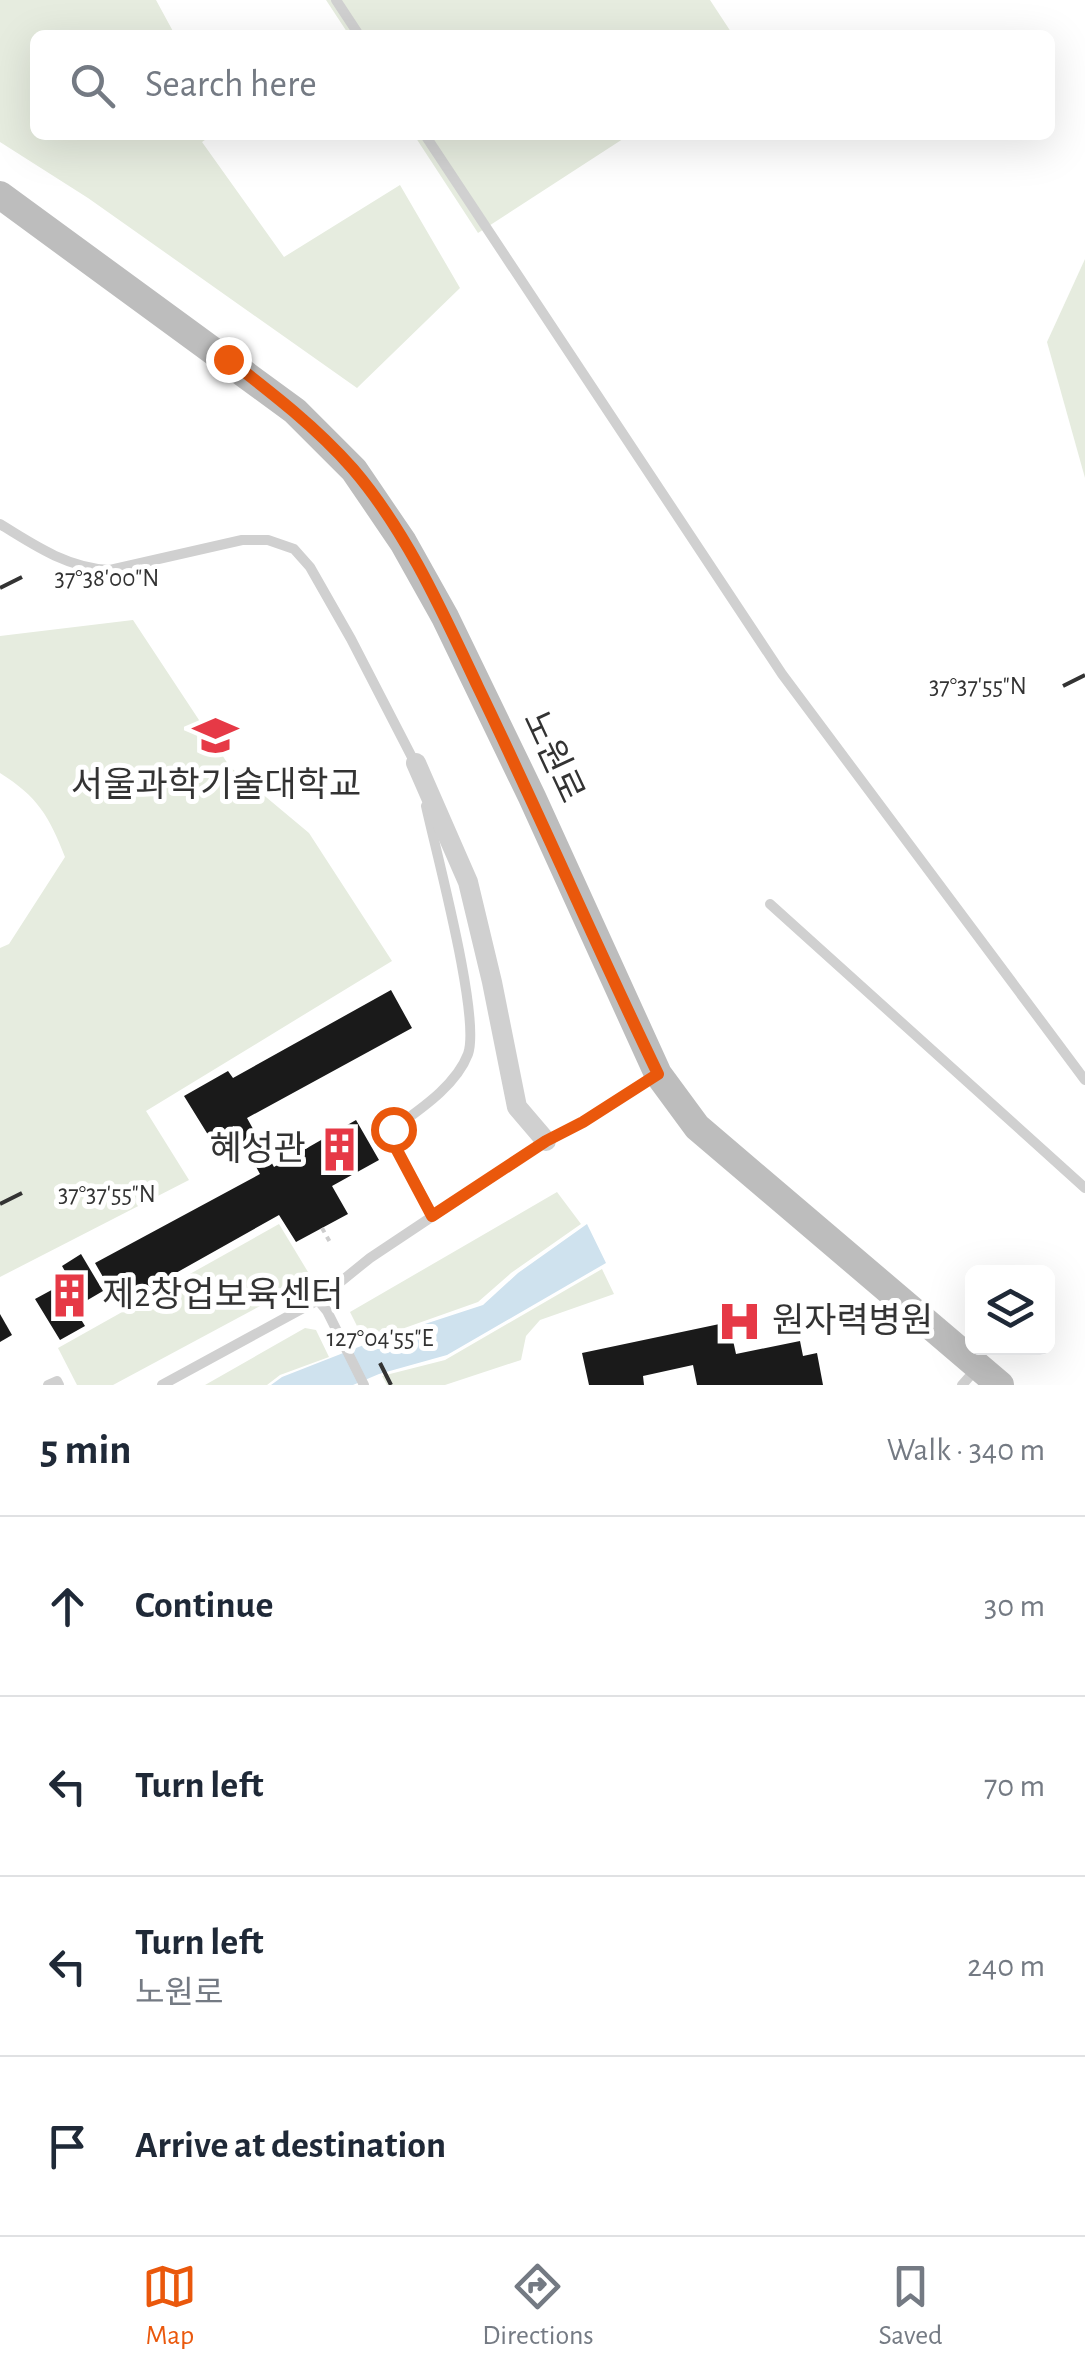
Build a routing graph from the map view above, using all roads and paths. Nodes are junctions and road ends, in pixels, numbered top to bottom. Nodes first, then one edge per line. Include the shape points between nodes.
1 (336, 0) edge
2 (356, 30) edge
3 (428, 140) edge
4 (0, 195) edge
5 (0, 524) edge
6 (416, 763) junction
7 (770, 904) dead end
8 (658, 1074) junction
9 (1085, 1080) edge
10 (546, 1141) junction
11 (1085, 1188) edge
12 (432, 1216) junction
13 (322, 1228) dead end
14 (331, 1244) dead end
15 (318, 1300) junction
16 (970, 1376) edge
17 (48, 1385) edge
18 (59, 1385) edge
19 (162, 1385) edge
20 (364, 1385) edge
21 (1000, 1385) edge

1 - 2 lane
3 - 9 lane via 782,674
4 - 8 main road, 노원로 via 295,411 354,470 444,616
5 - 6 lane via 60,560 110,570 242,540 294,549 343,624
6 - 10 street via 468,882 517,1107
6 - 12 lane via 471,1016 467,1056 390,1137
7 - 11 lane
8 - 10 lane
8 - 16 main road, 노원로 via 698,1127
10 - 12 lane
12 - 15 lane
13 - 14 path
15 - 19 lane
15 - 20 lane
16 - 21 main road, 노원로
17 - 18 lane

